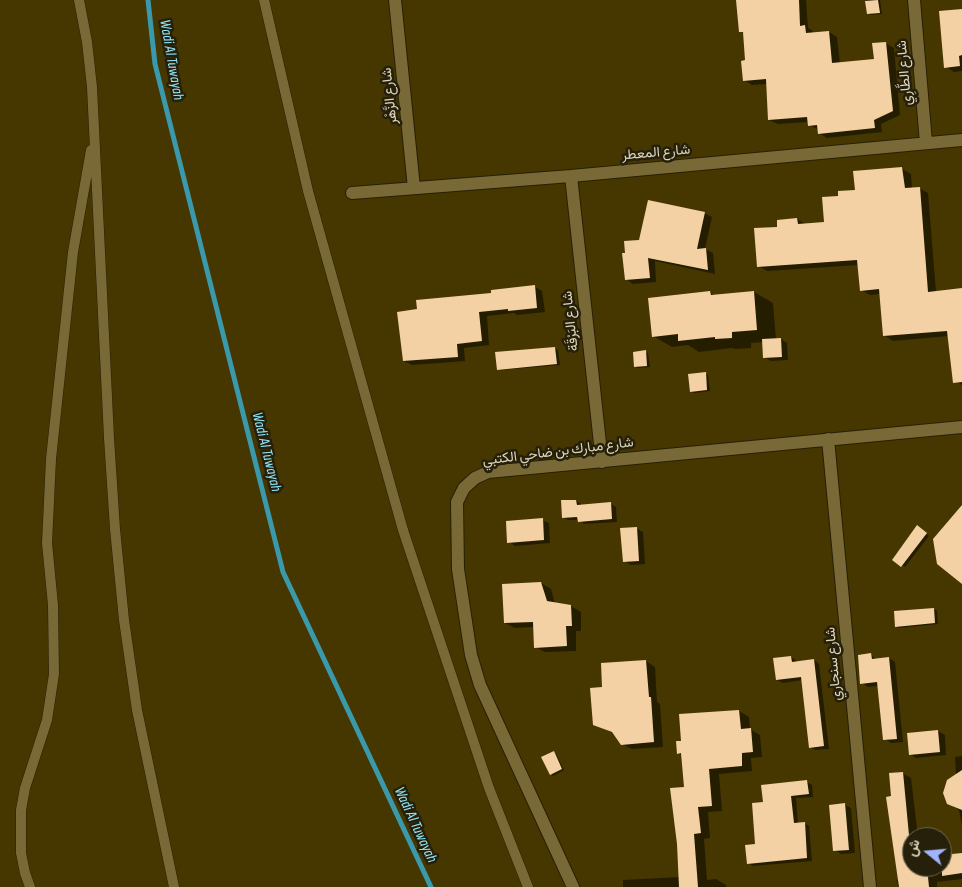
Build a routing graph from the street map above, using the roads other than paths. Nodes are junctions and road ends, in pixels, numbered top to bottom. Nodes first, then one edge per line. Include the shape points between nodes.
1 (79, 0) edge
2 (264, 0) edge
3 (395, 0) edge
4 (914, 0) edge
5 (94, 132) junction
6 (962, 140) edge
7 (926, 143) junction
8 (571, 176) junction
9 (414, 188) junction
10 (352, 193) dead end
11 (962, 427) edge
12 (828, 439) junction
13 (602, 462) junction
14 (30, 887) edge
15 (174, 887) edge
16 (528, 887) edge
17 (573, 887) edge
18 (870, 887) edge

1 - 5 lane via 87,42
2 - 16 lane via 308,191 403,530 489,788
3 - 9 street, شارع الزَّهْر
4 - 7 street, شارع الطَّارِي
5 - 14 lane via 73,252 51,459 47,543 55,654 51,694 47,720 21,810 21,853
5 - 15 lane via 111,475 124,620 137,710
6 - 7 street, شارع المعطر
7 - 8 street, شارع المعطر
8 - 9 street, شارع المعطر
8 - 13 street, شارع البَرْقَة
9 - 10 street, شارع المعطر
11 - 12 street, شارع مبارك بن ضاحي الكتبي
12 - 13 street, شارع مبارك بن ضاحي الكتبي
12 - 18 street, شارع سنجاري
13 - 17 street, شارع مبارك بن ضاحي الكتبي via 488,472 464,488 458,502 458,569 471,654 480,685

